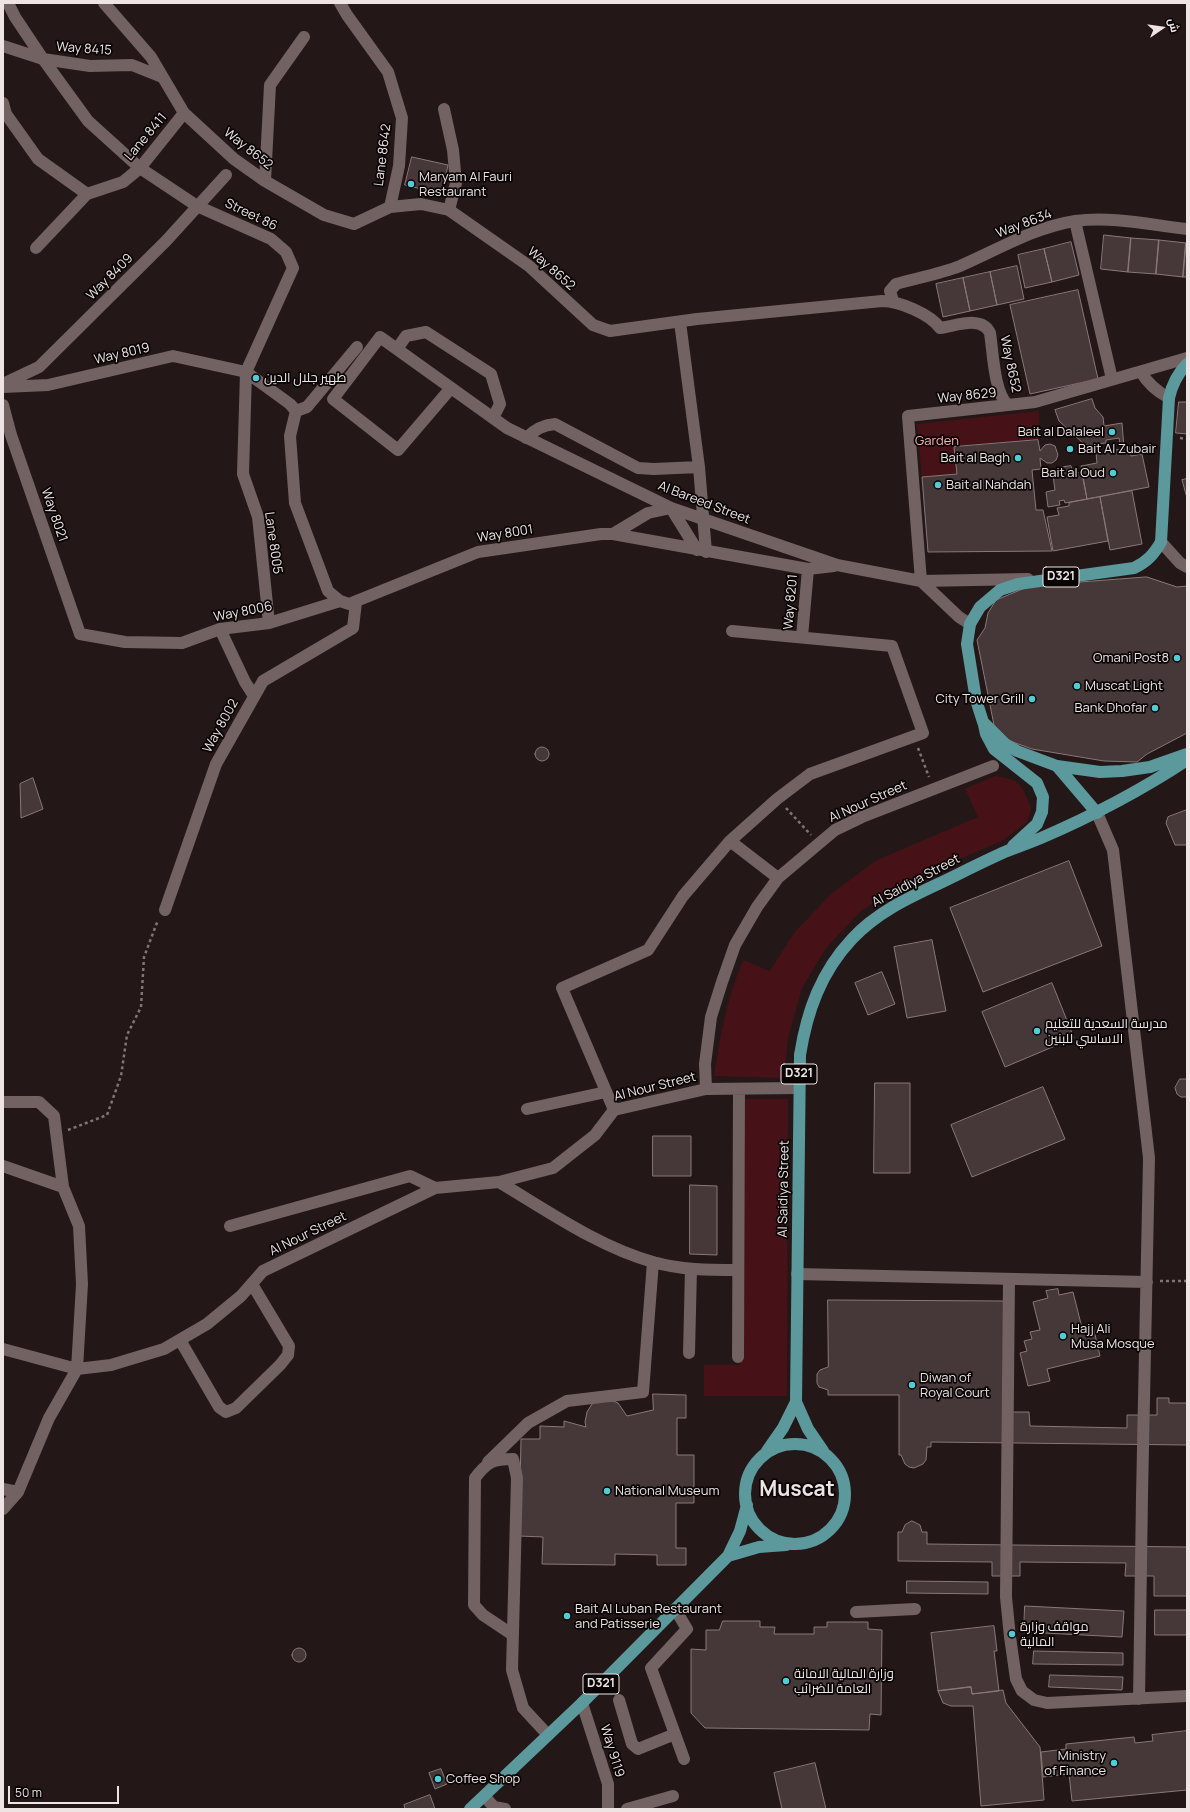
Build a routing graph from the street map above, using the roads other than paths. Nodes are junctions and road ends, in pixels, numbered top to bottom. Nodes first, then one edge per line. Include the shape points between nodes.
1 (8, 3) edge
2 (104, 3) edge
3 (340, 3) edge
4 (304, 37) dead end
5 (3, 46) edge
6 (43, 59) junction
7 (162, 77) junction
8 (3, 103) edge
9 (444, 109) dead end
10 (184, 113) junction
11 (140, 168) junction
12 (226, 175) dead end
13 (265, 181) junction
14 (86, 194) junction
15 (197, 206) junction
16 (390, 207) junction
17 (449, 210) junction
18 (1075, 221) junction
19 (1187, 230) edge
20 (36, 248) dead end
21 (893, 301) junction
22 (680, 322) junction
23 (357, 347) dead end
24 (397, 349) junction
25 (1187, 358) edge
26 (1187, 364) edge
27 (246, 372) junction
28 (1141, 372) junction
29 (1112, 380) junction
30 (3, 386) edge
31 (451, 388) junction
32 (1169, 398) junction
33 (3, 405) edge
34 (1008, 405) junction
35 (296, 411) junction
36 (493, 418) junction
37 (526, 438) junction
38 (699, 467) junction
39 (671, 508) junction
40 (704, 520) junction
41 (613, 534) junction
42 (1161, 542) junction
43 (701, 551) junction
44 (837, 565) junction
45 (1187, 566) edge
46 (808, 568) junction
47 (1042, 579) junction
48 (921, 581) junction
49 (340, 600) junction
50 (356, 602) junction
51 (269, 623) junction
52 (970, 624) junction
53 (220, 629) junction
54 (732, 631) dead end
55 (802, 637) junction
56 (254, 696) junction
57 (983, 722) junction
58 (1187, 754) edge
59 (1187, 760) edge
60 (993, 766) dead end
61 (1057, 766) junction
62 (1097, 813) junction
63 (730, 841) junction
64 (1007, 851) junction
65 (778, 878) junction
66 (165, 910) road end
67 (799, 1088) junction
68 (706, 1089) junction
69 (739, 1089) junction
70 (606, 1092) junction
71 (3, 1102) edge
72 (527, 1109) dead end
73 (614, 1110) junction
74 (3, 1166) edge
75 (499, 1182) junction
76 (63, 1187) junction
77 (436, 1188) junction
78 (230, 1226) dead end
79 (653, 1262) junction
80 (691, 1269) junction
81 (738, 1270) junction
82 (797, 1274) junction
83 (1009, 1279) junction
84 (1147, 1282) junction
85 (252, 1284) junction
86 (180, 1340) junction
87 (3, 1349) edge
88 (689, 1353) dead end
89 (738, 1357) dead end
90 (77, 1369) junction
91 (796, 1402) junction
92 (823, 1452) junction
93 (765, 1453) junction
94 (484, 1465) junction
95 (3, 1489) edge
96 (18, 1492) junction
97 (747, 1505) junction
98 (3, 1510) edge
99 (795, 1544) junction
100 (728, 1556) junction
101 (675, 1609) junction
102 (915, 1609) dead end
103 (856, 1612) dead end
104 (513, 1635) junction
105 (1187, 1696) edge
106 (1139, 1699) junction
107 (619, 1700) dead end
108 (582, 1703) junction
109 (675, 1734) junction
110 (548, 1735) junction
111 (684, 1759) dead end
112 (673, 1796) dead end
113 (485, 1797) junction
114 (497, 1808) edge
115 (470, 1809) edge
116 (608, 1809) edge
117 (627, 1809) edge

1 - 6 street, Street 86 via 14,17
2 - 7 street, Way 8652 via 151,57
3 - 16 street, Lane 8642 via 388,72 402,118 399,166
4 - 13 street via 270,85
5 - 6 street, Way 8415
6 - 7 street, Way 8415 via 90,66 132,65
6 - 11 street, Street 86 via 88,121
7 - 10 street, Way 8652
8 - 14 street via 6,114 38,159
9 - 17 street via 453,150 456,184
10 - 11 street, Lane 8411
10 - 13 street, Way 8652 via 234,159
11 - 14 street, Lane 8411 via 123,182
11 - 15 street, Street 86
12 - 15 street, Way 8409
13 - 16 street, Way 8652 via 324,215 354,224
14 - 20 street, Lane 8411
15 - 27 street, Street 86 via 271,239 286,252 293,268
15 - 30 street, Way 8409 via 166,241 39,368
16 - 17 street, Way 8652 via 421,204
17 - 22 street, Way 8652 via 529,266 593,325 610,331
18 - 19 street, Way 8634 via 1126,221
18 - 21 street, Way 8634 via 1034,234 958,267 896,284 890,291
18 - 29 street
21 - 22 street, Way 8652
21 - 34 street, Way 8652 via 934,322 940,328 978,322 985,326 990,333 999,392
22 - 38 street
23 - 35 street via 307,407
24 - 31 street, Al Bareed Street
24 - 31 street, Al Bareed Street via 380,337 333,399 398,450
24 - 36 street via 406,336 426,332 491,374 500,404
25 - 28 street, Way 8629
26 - 32 main road via 1172,386
27 - 30 street, Way 8019 via 173,356 48,385
27 - 35 street
27 - 51 street, Lane 8005 via 243,474 258,517
28 - 29 street, Way 8629
28 - 32 street via 1152,387
29 - 34 street, Way 8629 via 1049,399
31 - 36 street, Al Bareed Street
32 - 42 main road
33 - 53 street, Way 8006 via 80,634 125,642 182,643
34 - 48 street, Way 8629 via 908,416
35 - 49 street via 290,436 295,503 328,591
36 - 37 street, Al Bareed Street
37 - 38 street via 544,425 555,424 638,468
37 - 39 street, Al Bareed Street
38 - 40 street
39 - 40 street, Al Bareed Street
39 - 41 street via 648,513
39 - 43 street
40 - 43 street
40 - 44 street, Al Bareed Street
41 - 43 street, Way 8001
41 - 50 street, Way 8001 via 478,552
42 - 45 street
42 - 47 main road, D321 via 1144,563 1134,568
43 - 46 street, Way 8001
44 - 46 street, Way 8001
44 - 48 street, Al Bareed Street
46 - 55 street, Way 8201
47 - 48 street, Al Bareed Street
47 - 52 main road, D321 via 1000,590 980,607
48 - 52 street
49 - 50 street, Way 8001 via 349,604
49 - 51 street, Way 8006
50 - 56 street, Way 8002 via 353,628 263,681
51 - 53 street, Way 8006
52 - 57 main road, D321 via 967,644 976,700
53 - 56 street
54 - 55 street
55 - 63 street via 892,646 923,733 810,774 777,799
56 - 66 street, Way 8002 via 216,764
57 - 61 main road, D321 via 995,735 1017,751
57 - 64 main road, D321 via 994,749 1037,782 1043,796 1042,812 1037,824
58 - 61 main road, D321 via 1150,767 1122,771 1100,772
59 - 62 main road, Al Saidiya Street / D321 via 1140,790
60 - 65 street, Al Nour Street via 835,830
61 - 62 main road
62 - 64 main road, Al Saidiya Street / D321
62 - 84 street via 1113,850 1150,1158
63 - 65 street
63 - 70 street via 683,896 648,950 562,988
64 - 67 main road, Al Saidiya Street / D321 via 899,904 871,921 852,938 824,978 813,1001 800,1055
65 - 68 street, Al Nour Street via 735,945 722,982 711,1017 705,1064
67 - 69 street, Al Nour Street
67 - 82 main road, Al Saidiya Street / D321
68 - 69 street, Al Nour Street
68 - 73 street, Al Nour Street
69 - 81 street
70 - 72 street
70 - 73 street
71 - 76 street via 39,1102 54,1116
73 - 75 street, Al Nour Street via 595,1135 553,1168
74 - 76 street
75 - 77 street, Al Nour Street
75 - 79 street via 600,1242
76 - 90 street via 79,1226 82,1284
77 - 78 street via 410,1176
77 - 85 street, Al Nour Street via 263,1271
79 - 80 street
79 - 94 street via 643,1392 567,1401 528,1423
80 - 81 street
80 - 88 street
81 - 89 street
82 - 83 street
82 - 91 main road, Al Saidiya Street / D321
83 - 84 street
83 - 106 street via 1006,1597 1016,1679 1022,1691 1034,1700 1047,1703
84 - 106 street
85 - 86 street, Al Nour Street via 207,1324
85 - 86 street via 289,1346 288,1355 236,1408 226,1412 219,1407
86 - 90 street, Al Nour Street via 164,1349 111,1365
87 - 90 street
90 - 96 street via 49,1418
91 - 92 main road, Al Saidiya Street / D321 via 808,1429
91 - 93 main road, Al Saidiya Street / D321 via 783,1428
92 - 93 main road, D321 via 804,1444 794,1443 778,1446
92 - 99 main road, D321 via 840,1471 845,1494 844,1505 840,1516 829,1531 814,1540
93 - 97 main road, D321 via 748,1476
94 - 104 street via 475,1478 474,1605 483,1615
94 - 104 street via 499,1459 513,1460 517,1478
95 - 96 street
96 - 98 street
97 - 99 main road, D321 via 753,1520 764,1533 779,1541
97 - 100 main road, D321 via 740,1531
99 - 100 main road, D321 via 759,1547
100 - 101 main road, D321
101 - 108 main road, D321
101 - 109 street via 687,1629 651,1668
102 - 103 street
104 - 110 street via 512,1670 523,1708
105 - 106 street
107 - 109 street via 632,1744 638,1749
108 - 110 main road, D321
108 - 116 street, Way 9119 via 608,1784
109 - 111 street
110 - 113 main road, D321
112 - 117 street
113 - 114 street
113 - 115 main road, D321

